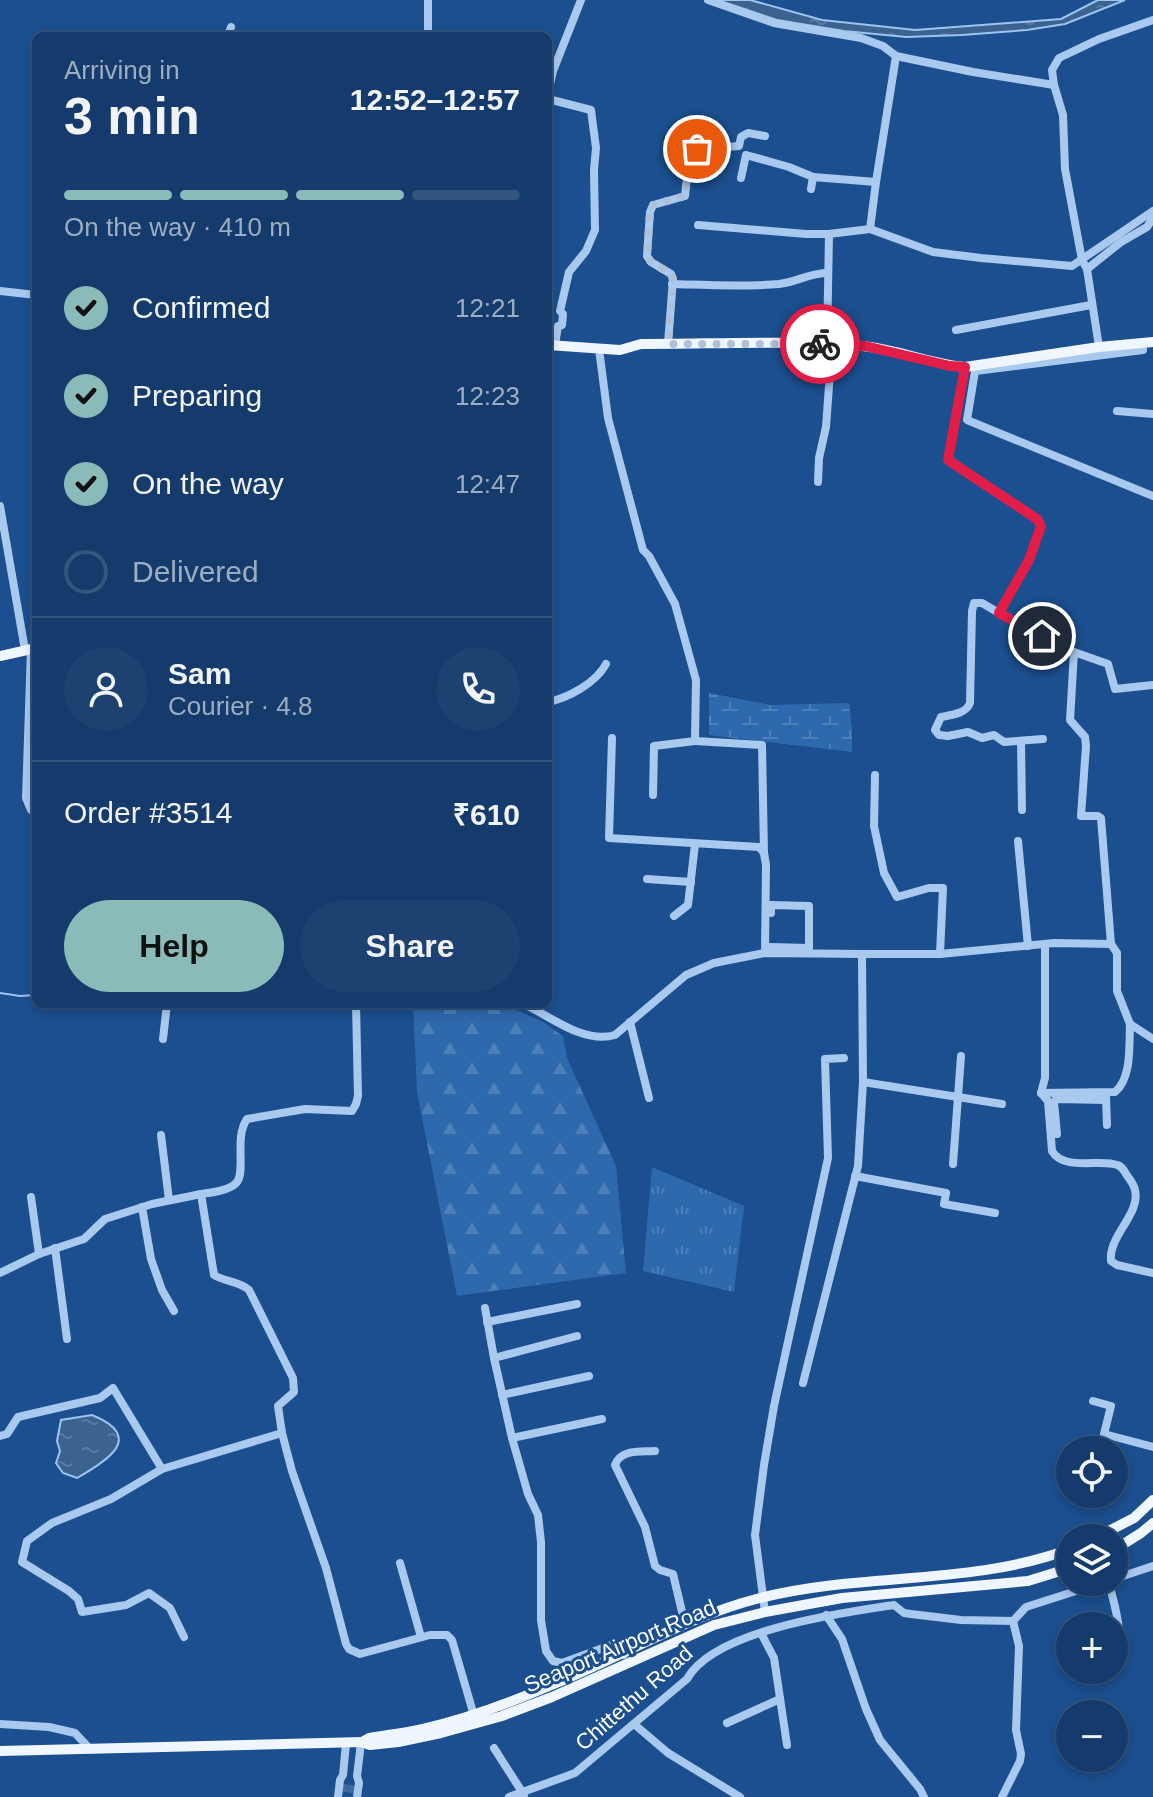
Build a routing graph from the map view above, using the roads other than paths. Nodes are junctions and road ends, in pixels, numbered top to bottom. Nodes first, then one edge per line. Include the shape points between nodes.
1 (428, 0) edge
2 (581, 0) edge
3 (708, 0) edge
4 (1153, 20) edge
5 (428, 32) edge
6 (896, 56) junction
7 (552, 76) edge
8 (1054, 85) junction
9 (552, 97) edge
10 (765, 136) dead end
11 (813, 177) junction
12 (741, 178) dead end
13 (876, 182) junction
14 (811, 189) dead end
15 (1153, 211) edge
16 (1153, 218) edge
17 (698, 225) dead end
18 (870, 229) junction
19 (829, 234) junction
20 (1082, 260) junction
21 (1087, 269) junction
22 (828, 273) junction
23 (672, 284) junction
24 (0, 291) edge
25 (32, 295) edge
26 (1091, 305) junction
27 (956, 330) dead end
28 (1148, 342) edge
29 (668, 344) junction
30 (552, 345) edge
31 (829, 345) junction
32 (1099, 347) junction
33 (599, 349) junction
34 (965, 367) junction
35 (1117, 411) dead end
36 (1153, 414) edge
37 (818, 482) dead end
38 (1153, 496) edge
39 (0, 506) edge
40 (999, 613) junction
41 (31, 649) edge
42 (1074, 652) junction
43 (0, 656) edge
44 (606, 664) dead end
45 (1153, 685) edge
46 (552, 701) edge
47 (612, 738) dead end
48 (1043, 739) dead end
49 (695, 741) junction
50 (1021, 741) junction
51 (875, 775) dead end
52 (653, 795) dead end
53 (32, 810) edge
54 (1022, 810) dead end
55 (1018, 841) dead end
56 (695, 844) junction
57 (764, 853) junction
58 (647, 879) dead end
59 (691, 882) junction
60 (674, 916) dead end
61 (1045, 944) junction
62 (1111, 944) junction
63 (1028, 946) junction
64 (769, 951) junction
65 (862, 954) junction
66 (940, 954) junction
67 (167, 1008) edge
68 (356, 1008) edge
69 (534, 1008) edge
70 (630, 1022) junction
71 (1130, 1024) junction
72 (163, 1039) dead end
73 (1153, 1039) edge
74 (961, 1056) dead end
75 (844, 1058) dead end
76 (863, 1082) junction
77 (1041, 1093) junction
78 (1106, 1096) junction
79 (957, 1097) junction
80 (649, 1098) dead end
81 (1002, 1104) dead end
82 (1107, 1125) dead end
83 (1057, 1134) dead end
84 (161, 1135) dead end
85 (953, 1164) dead end
86 (855, 1176) junction
87 (201, 1194) junction
88 (31, 1197) dead end
89 (169, 1200) junction
90 (142, 1207) junction
91 (995, 1213) dead end
92 (55, 1248) junction
93 (39, 1254) junction
94 (0, 1273) edge
95 (1153, 1273) edge
96 (577, 1304) dead end
97 (485, 1308) dead end
98 (174, 1311) dead end
99 (487, 1322) junction
100 (577, 1336) dead end
101 (67, 1339) dead end
102 (494, 1358) junction
103 (589, 1376) dead end
104 (803, 1383) dead end
105 (502, 1395) junction
106 (1093, 1401) dead end
107 (602, 1419) dead end
108 (282, 1433) junction
109 (0, 1436) edge
110 (512, 1438) junction
111 (1153, 1447) edge
112 (655, 1451) dead end
113 (162, 1469) junction
114 (1153, 1500) edge
115 (1153, 1523) edge
116 (1122, 1524) edge
117 (1128, 1541) edge
118 (1056, 1553) edge
119 (400, 1563) dead end
120 (1153, 1566) edge
121 (1056, 1572) edge
122 (1128, 1574) edge
123 (893, 1579) junction
124 (1061, 1596) edge
125 (762, 1597) junction
126 (894, 1600) junction
127 (765, 1612) junction
128 (826, 1615) junction
129 (683, 1616) dead end
130 (1013, 1621) junction
131 (761, 1633) junction
132 (184, 1637) dead end
133 (421, 1637) junction
134 (625, 1658) junction
135 (780, 1699) junction
136 (475, 1719) junction
137 (727, 1723) dead end
138 (0, 1724) edge
139 (634, 1724) junction
140 (362, 1742) junction
141 (346, 1744) junction
142 (787, 1745) dead end
143 (494, 1748) dead end
144 (90, 1749) junction
145 (0, 1751) edge
146 (350, 1779) junction
147 (348, 1795) edge
148 (524, 1795) edge
149 (509, 1797) edge
150 (740, 1797) edge
151 (924, 1797) edge
152 (1002, 1797) edge

1 - 5 street
2 - 7 street
3 - 6 street via 774,23 861,38
4 - 8 street via 1059,58 1052,70
6 - 8 street
6 - 13 street
8 - 20 street via 1063,115 1065,169
9 - 30 street via 591,110 596,148 595,230 569,272 562,325
10 - 23 street via 748,133 739,146 690,150 685,196 653,205 647,256 671,274
11 - 12 street via 746,155
11 - 13 street
11 - 14 street
13 - 18 street
15 - 20 street
16 - 21 street
17 - 19 street
18 - 19 street
18 - 20 street via 933,252 1072,266
19 - 22 street
20 - 21 street
21 - 26 street
22 - 23 street via 759,286
22 - 31 street
23 - 29 street
24 - 25 street
26 - 27 street
26 - 32 street
28 - 32 main road
28 - 38 street via 1143,350 975,371 967,420
29 - 31 main road
29 - 33 main road
30 - 33 main road
31 - 34 main road via 865,346
31 - 37 street
32 - 34 main road
33 - 49 street via 608,418 643,550 675,604 696,680
34 - 40 street via 948,460 1041,526
35 - 36 street
39 - 41 street
40 - 42 street
40 - 50 street via 974,603 970,703 941,717 935,730 939,735 968,732
41 - 43 main road
41 - 53 street via 26,798
42 - 45 street via 1108,664 1115,689
42 - 62 street via 1070,720 1086,746 1081,816 1101,818
44 - 46 street via 579,689
47 - 56 street via 609,838
48 - 50 street
49 - 52 street via 654,746
49 - 57 street via 762,745
50 - 54 street
51 - 66 street via 874,826 884,873 897,897 943,888
55 - 63 street
56 - 57 street via 759,847
56 - 59 street
57 - 64 street
58 - 59 street
59 - 60 street via 688,905
61 - 62 street
61 - 63 street
61 - 77 street
62 - 71 street via 1117,953 1117,991
63 - 66 street
64 - 64 street via 771,905 809,906 809,948
64 - 65 street
64 - 70 street via 686,975
65 - 66 street
65 - 76 street
67 - 72 street
68 - 87 street via 358,1096 352,1111 305,1109 247,1119 236,1184
69 - 70 street via 586,1036 615,1035
70 - 80 street
71 - 73 street
71 - 78 street via 1127,1072 1121,1087
74 - 79 street
75 - 125 street via 825,1059 828,1158 764,1465 755,1535
76 - 79 street
76 - 86 street
77 - 78 street
77 - 95 street via 1048,1101 1055,1156 1124,1170 1136,1191 1111,1261
78 - 82 street
78 - 83 street via 1056,1099
79 - 81 street
79 - 85 street
84 - 89 street
86 - 91 street via 946,1193 944,1204
86 - 104 street
87 - 89 street
87 - 108 street via 214,1275 249,1290 293,1378 294,1392 278,1406
88 - 93 street
89 - 90 street
90 - 92 street via 105,1219 84,1239
90 - 98 street via 151,1259
92 - 93 street
92 - 101 street
93 - 94 street
96 - 99 street
97 - 99 street
99 - 102 street
100 - 102 street
102 - 105 street
103 - 105 street
105 - 110 street
106 - 111 street via 1111,1406 1104,1434
107 - 110 street
108 - 113 street
108 - 133 street via 349,1649 370,1653
109 - 113 street via 18,1417 100,1398 113,1388
110 - 134 street via 540,1527 546,1651 562,1663 611,1645
112 - 129 street via 625,1453 615,1465 645,1527 655,1566 673,1574
113 - 132 street via 111,1499 52,1523 27,1541 22,1562 69,1591 82,1612 126,1605 149,1593 170,1608
114 - 116 main road
115 - 117 main road
118 - 123 main road via 1024,1563
119 - 133 street
120 - 122 street
121 - 126 main road, Seaport Airport Road
123 - 125 main road
123 - 126 main road
124 - 130 street via 1026,1607
125 - 127 street
125 - 134 main road via 682,1626
126 - 127 main road, Seaport Airport Road via 830,1600
126 - 128 street, Chittethu Road
126 - 130 street, Chittethu Road via 904,1613
127 - 134 main road, Seaport Airport Road
128 - 131 street, Chittethu Road
128 - 151 street via 842,1639 880,1740
130 - 152 street via 1019,1646 1016,1730 1021,1754
131 - 135 street via 774,1658
131 - 139 street, Chittethu Road via 702,1661
133 - 136 street via 438,1634 452,1640
134 - 136 main road, Seaport Airport Road via 552,1697
135 - 137 street
135 - 142 street
136 - 140 main road
136 - 140 main road, Seaport Airport Road via 398,1742
138 - 144 street via 75,1733
139 - 148 street, Chittethu Road via 575,1773
139 - 150 street via 668,1753
140 - 141 main road
140 - 146 street
141 - 144 main road
141 - 146 street
143 - 148 street
144 - 145 main road
146 - 147 street via 359,1783
146 - 147 street via 340,1780
148 - 149 street, Chittethu Road

